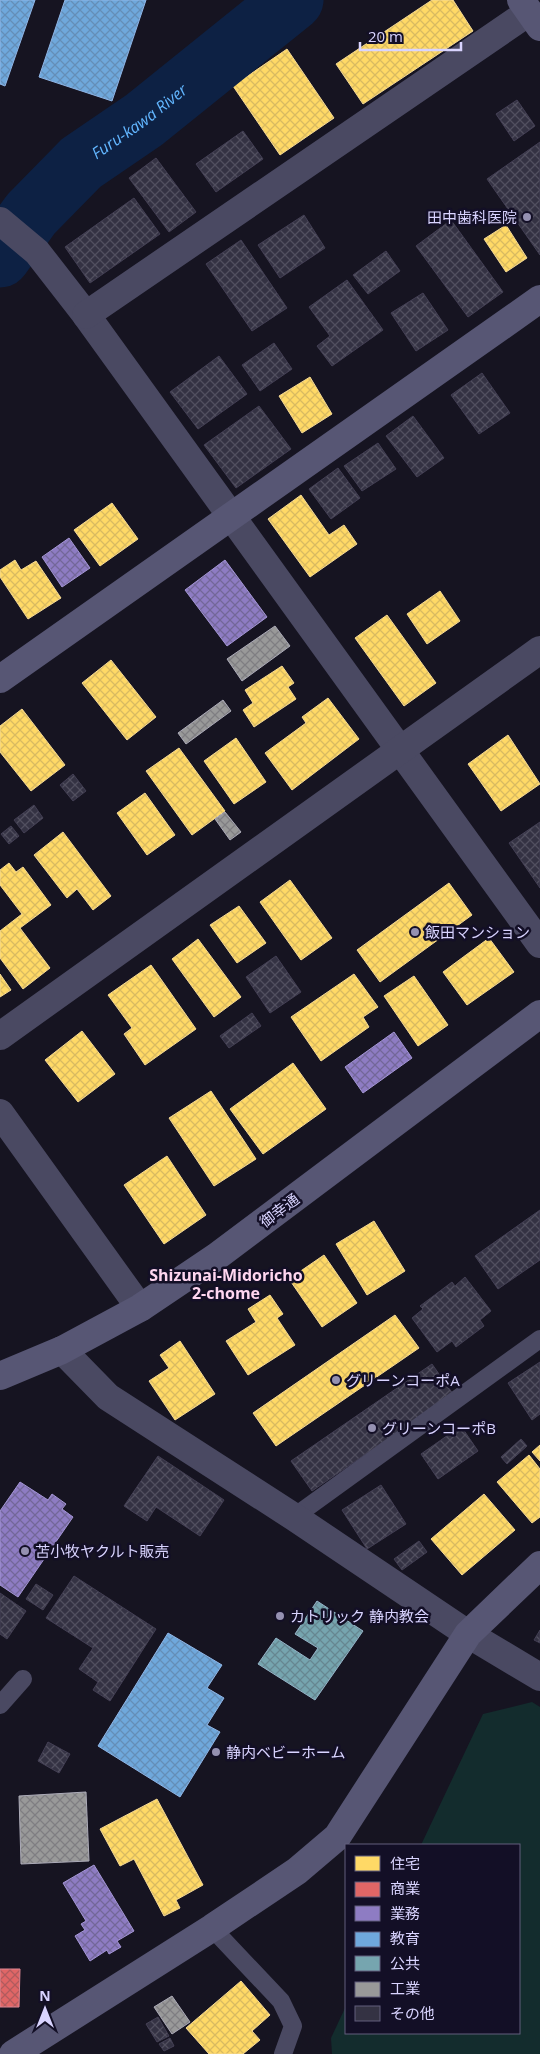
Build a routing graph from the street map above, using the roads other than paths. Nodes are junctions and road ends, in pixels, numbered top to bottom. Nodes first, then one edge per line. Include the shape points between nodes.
1 (530, 13) edge
2 (0, 221) edge
3 (540, 299) edge
4 (86, 315) junction
5 (231, 517) junction
6 (540, 650) edge
7 (0, 679) edge
8 (402, 750) junction
9 (540, 944) edge
10 (540, 1014) edge
11 (0, 1036) edge
12 (0, 1113) edge
13 (140, 1308) junction
14 (540, 1338) edge
15 (62, 1350) junction
16 (0, 1376) edge
17 (294, 1517) junction
18 (540, 1565) edge
19 (468, 1634) junction
20 (540, 1676) edge
21 (23, 1679) dead end
22 (0, 1705) edge
23 (212, 1928) junction
24 (13, 2054) edge
25 (283, 2054) edge

1 - 4 street
2 - 4 street via 37,252
3 - 5 street
4 - 5 street
5 - 7 street
5 - 8 street
6 - 8 street
8 - 9 street
8 - 11 street
10 - 13 street, 御幸通 via 216,1257
12 - 13 street
13 - 15 street, 御幸通
14 - 17 lane
15 - 16 street, 御幸通
15 - 17 street via 108,1396
17 - 19 street
18 - 19 street
19 - 20 street
19 - 23 street via 337,1837 297,1871
21 - 22 lane
23 - 24 street
23 - 25 lane via 281,2001 293,2026

